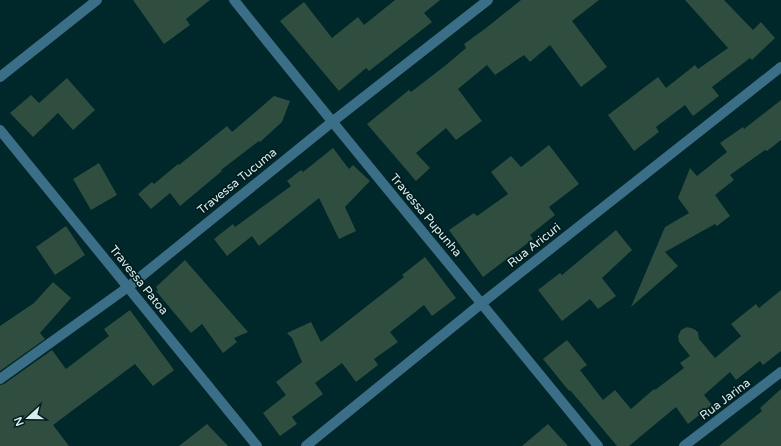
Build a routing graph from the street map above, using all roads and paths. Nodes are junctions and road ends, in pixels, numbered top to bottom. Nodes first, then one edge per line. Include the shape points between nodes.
1 (97, 0) edge
2 (234, 0) edge
3 (488, 0) edge
4 (781, 67) edge
5 (0, 77) edge
6 (332, 122) junction
7 (0, 130) edge
8 (128, 286) junction
9 (482, 303) junction
10 (781, 372) edge
11 (0, 378) edge
12 (257, 446) edge
13 (306, 446) edge
14 (598, 446) edge
15 (684, 446) edge

1 - 5 street
2 - 6 street, Travessa Pupunha
3 - 6 street, Travessa Tucuma
4 - 9 street, Rua Aricuri
6 - 8 street, Travessa Tucuma
6 - 9 street, Travessa Pupunha
7 - 8 street, Travessa Patoa
8 - 11 street, Travessa Tucuma
8 - 12 street, Travessa Patoa
9 - 13 street, Rua Aricuri
9 - 14 street, Travessa Pupunha
10 - 15 street, Rua Jarina

